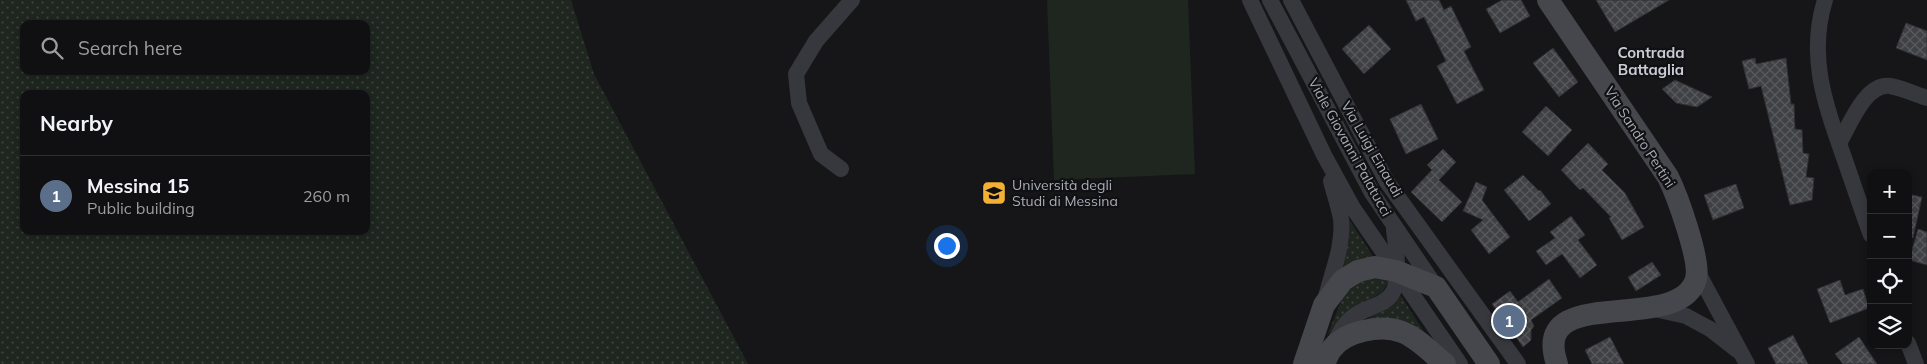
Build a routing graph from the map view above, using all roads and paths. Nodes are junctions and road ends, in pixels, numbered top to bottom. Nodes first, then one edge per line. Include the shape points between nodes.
1 (852, 0) edge
2 (1250, 0) edge
3 (1270, 0) edge
4 (1291, 0) edge
5 (1548, 0) edge
6 (1825, 0) edge
7 (1927, 98) edge
8 (1839, 143) junction
9 (1324, 154) junction
10 (841, 169) dead end
11 (1867, 224) edge
12 (1394, 225) junction
13 (1396, 271) junction
14 (1697, 271) junction
15 (1436, 287) junction
16 (1324, 305) junction
17 (1648, 308) junction
18 (1910, 349) edge
19 (1328, 356) edge
20 (1744, 359) edge
21 (1304, 364) edge
22 (1445, 364) edge
23 (1460, 364) edge
24 (1489, 364) edge
25 (1518, 364) edge
26 (1557, 364) edge
27 (1916, 364) edge

1 - 10 street via 816,41 796,74 799,103 820,154
2 - 9 street, Viale Giovanni Palatucci
3 - 12 street, Viale Giovanni Palatucci via 1372,193
4 - 25 street, Via Luigi Einaudi via 1388,182
5 - 14 street, Via Sandro Pertini via 1668,177
6 - 8 street via 1819,22 1818,68
7 - 8 street via 1891,86 1873,90
8 - 11 street
9 - 13 street, Viale Giovanni Palatucci via 1352,208
9 - 16 street via 1341,218 1338,251
12 - 13 street
12 - 15 street, Viale Giovanni Palatucci
13 - 15 street
13 - 16 street via 1375,266 1358,271 1343,280
13 - 19 street via 1394,291 1388,298 1348,321
13 - 23 street, Viale Giovanni Palatucci
14 - 17 street via 1693,286 1681,298
14 - 20 street
15 - 24 street, Viale Giovanni Palatucci
16 - 21 street
17 - 20 street via 1686,316 1710,329
17 - 26 street via 1588,314 1565,323 1553,346
18 - 27 street
19 - 22 street via 1341,341 1379,328 1414,338

